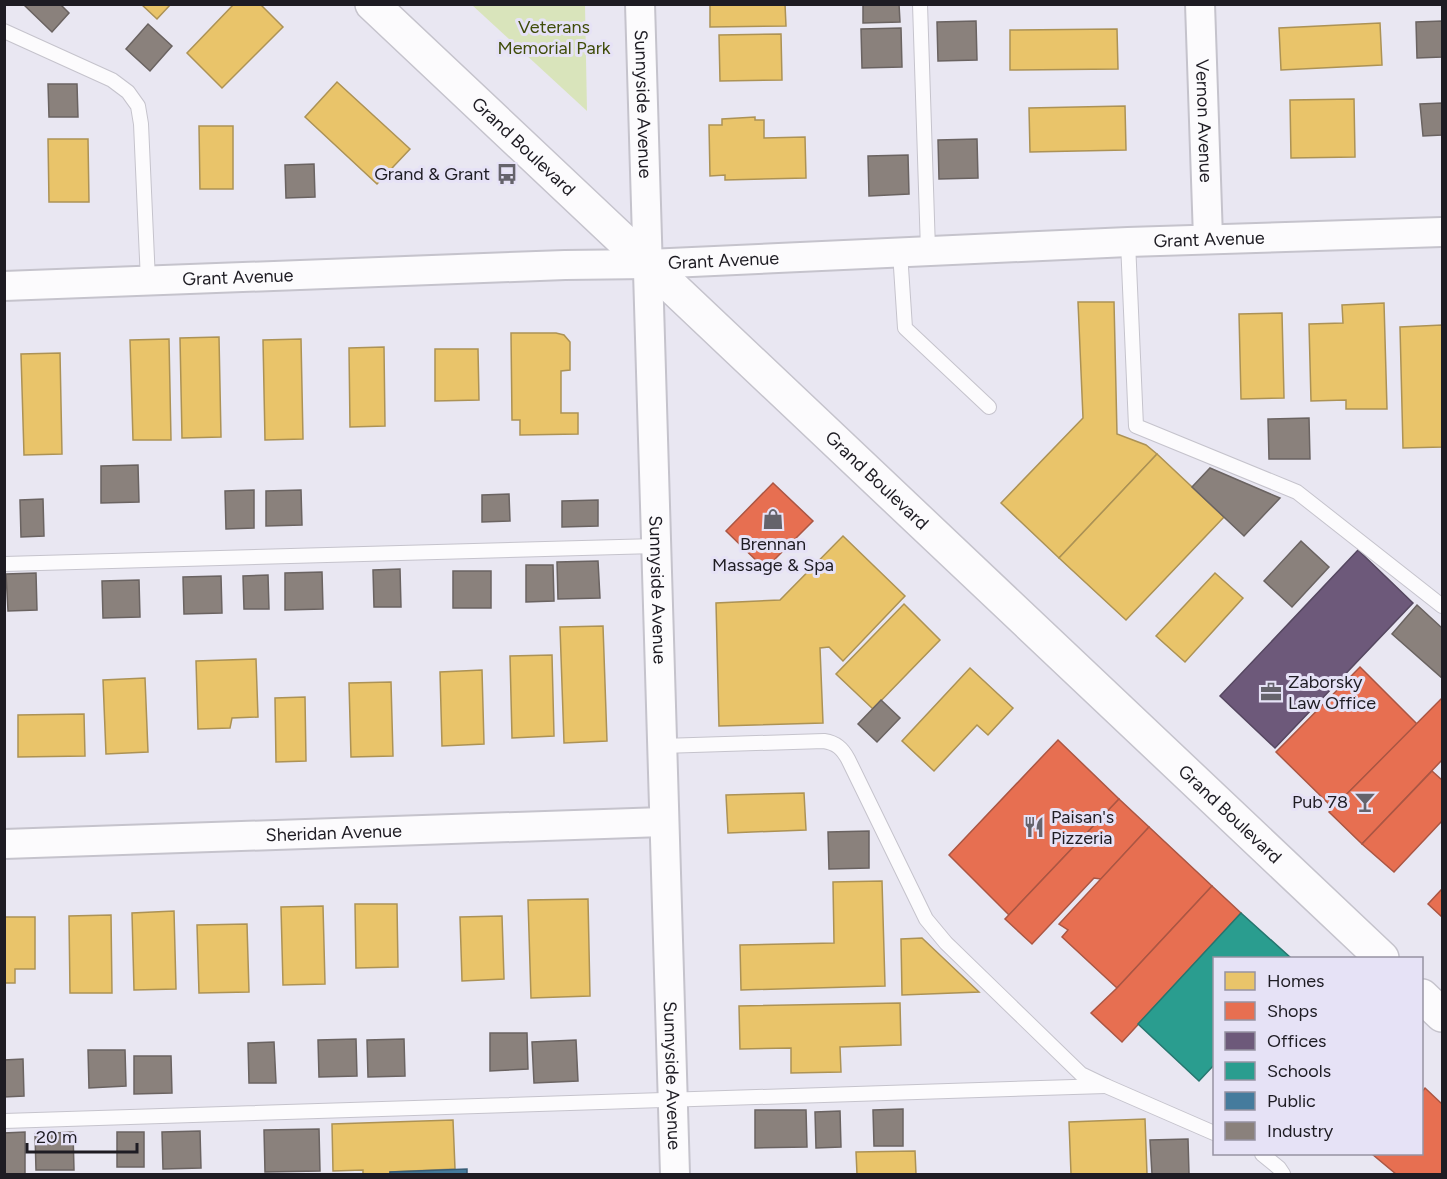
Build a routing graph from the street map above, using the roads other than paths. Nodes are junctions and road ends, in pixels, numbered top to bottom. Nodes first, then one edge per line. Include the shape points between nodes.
1 (372, 4) edge
2 (640, 4) edge
3 (920, 4) edge
4 (1200, 4) edge
5 (4, 31) edge
6 (1443, 232) edge
7 (1208, 238) junction
8 (1128, 242) junction
9 (928, 250) junction
10 (900, 252) junction
11 (648, 264) junction
12 (148, 281) junction
13 (4, 286) edge
14 (989, 407) dead end
15 (656, 546) junction
16 (4, 564) edge
17 (1443, 606) edge
18 (662, 746) junction
19 (663, 822) junction
20 (4, 844) edge
21 (1381, 957) edge
22 (1423, 997) edge
23 (1443, 1015) edge
24 (1106, 1086) junction
25 (672, 1100) junction
26 (4, 1121) edge
27 (1213, 1131) edge
28 (1263, 1155) edge
29 (675, 1174) edge
30 (1283, 1174) edge

1 - 11 street, Grand Boulevard
2 - 11 street, Sunnyside Avenue
3 - 9 lane
4 - 7 street, Vernon Avenue
5 - 12 lane via 112,80 138,106
6 - 7 street, Grant Avenue
7 - 8 street, Grant Avenue
8 - 9 street, Grant Avenue
8 - 17 lane via 1136,426 1297,492
9 - 10 street, Grant Avenue
10 - 11 street, Grant Avenue
10 - 14 lane via 905,328
11 - 12 street, Grant Avenue
11 - 15 street, Sunnyside Avenue
11 - 21 street, Grand Boulevard
12 - 13 street, Grant Avenue
15 - 16 lane
15 - 18 street, Sunnyside Avenue
18 - 19 street, Sunnyside Avenue
18 - 24 lane via 824,741 837,745 848,759 926,920 1081,1074
19 - 20 street, Sheridan Avenue
19 - 25 street, Sunnyside Avenue
22 - 23 street
24 - 25 lane
24 - 27 lane
25 - 26 lane
25 - 29 street, Sunnyside Avenue
28 - 30 lane

